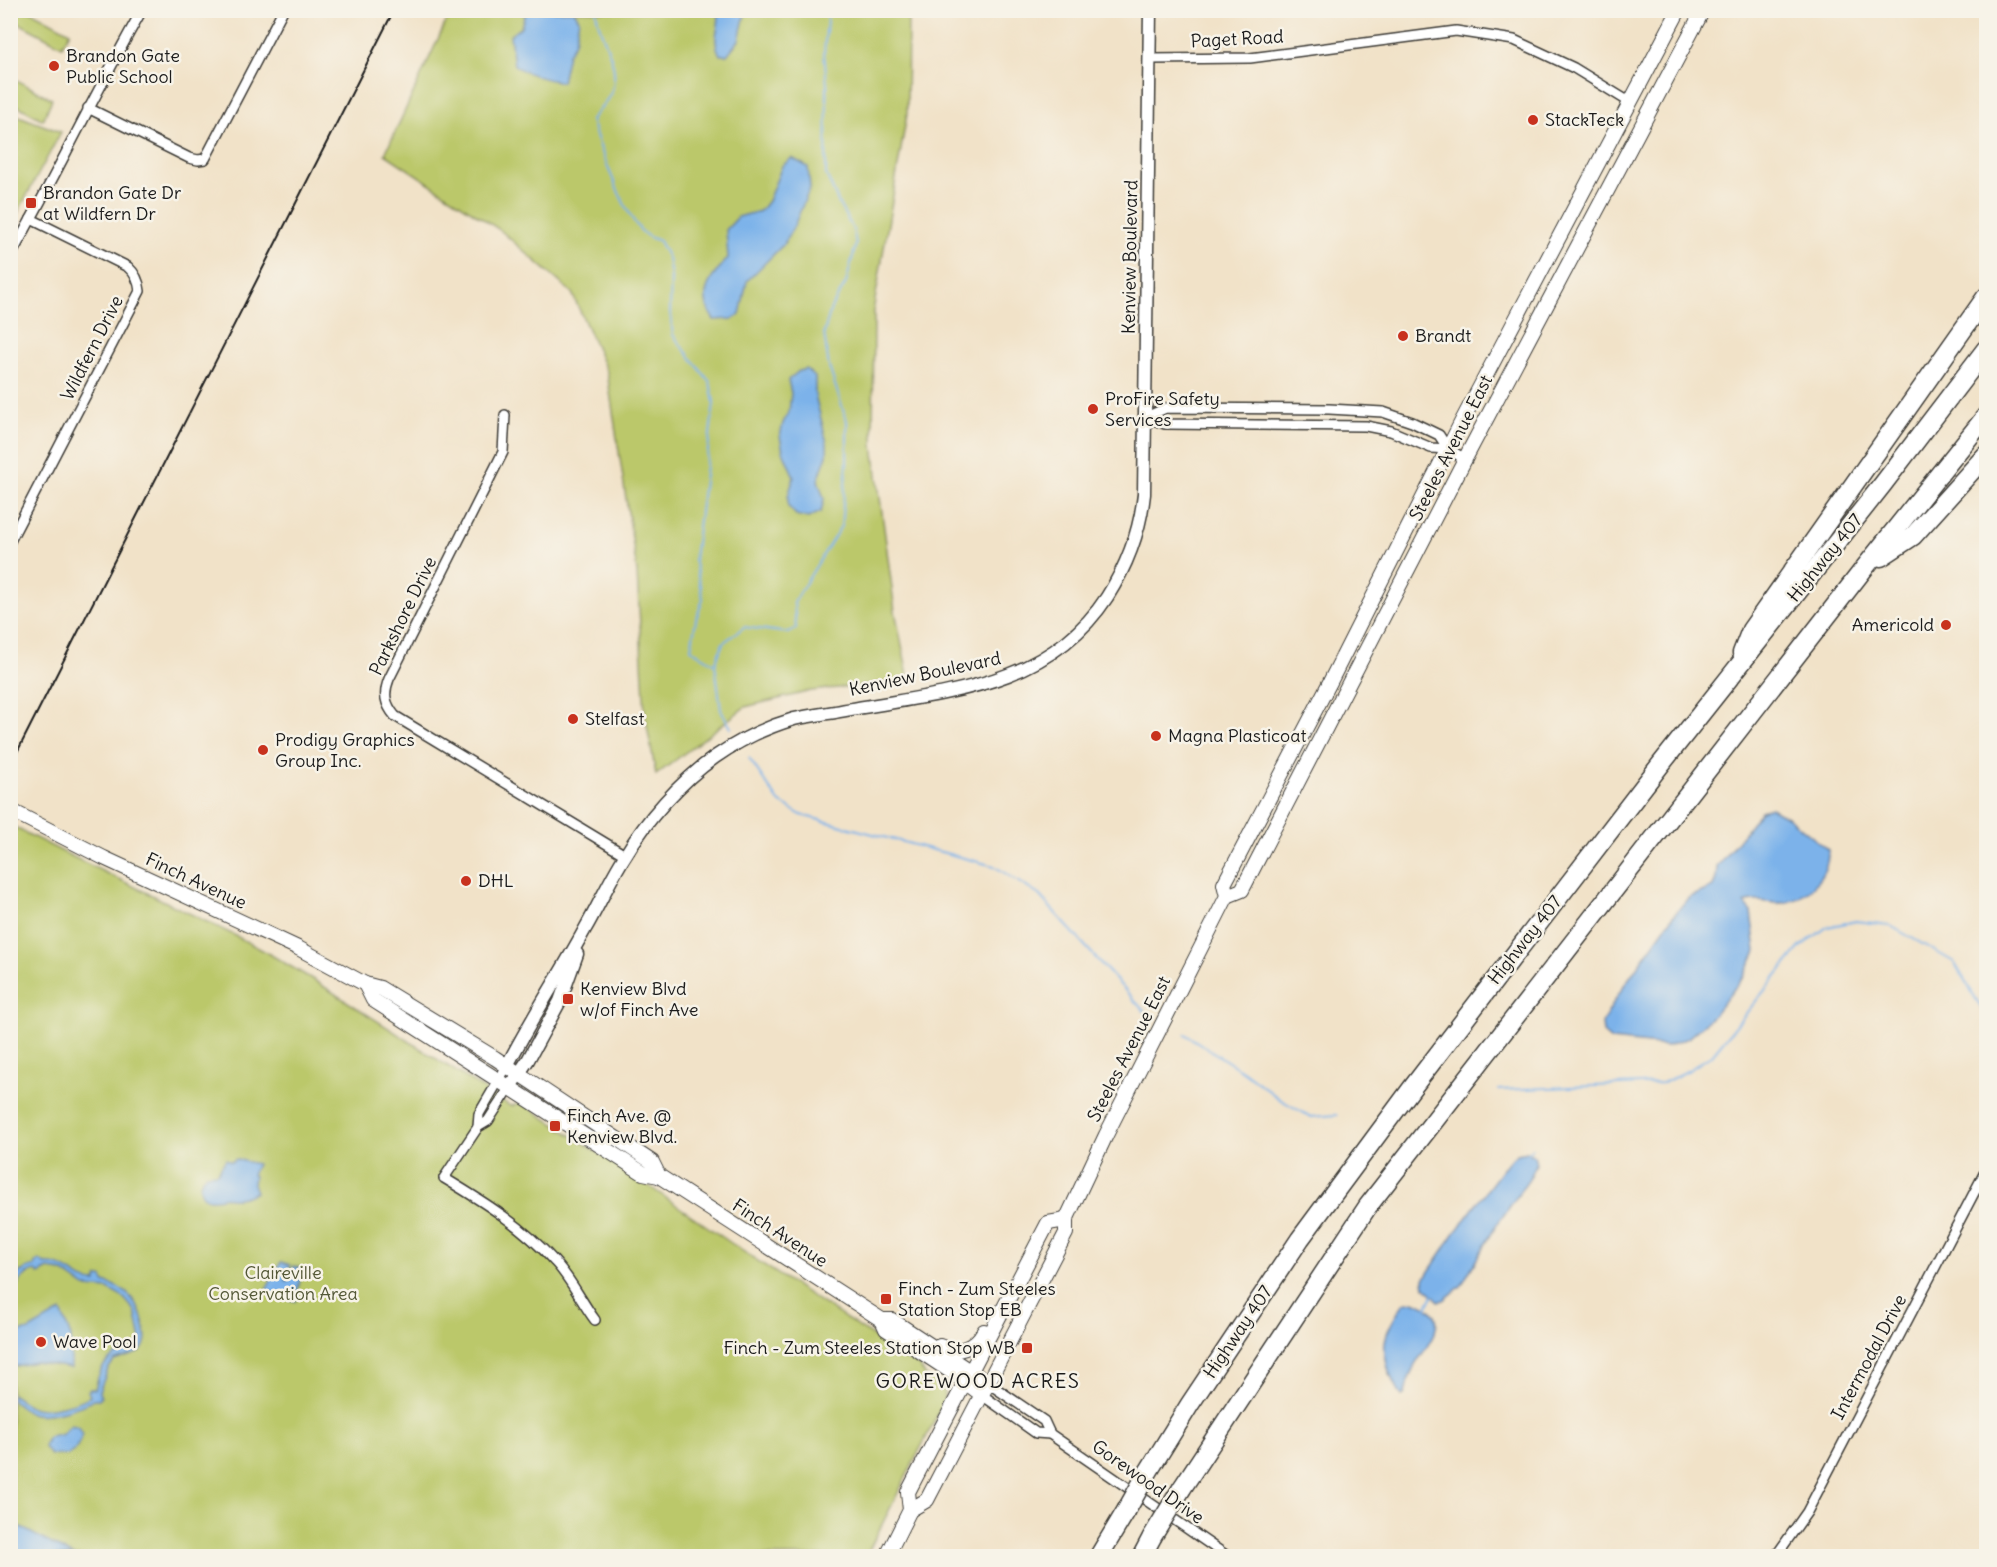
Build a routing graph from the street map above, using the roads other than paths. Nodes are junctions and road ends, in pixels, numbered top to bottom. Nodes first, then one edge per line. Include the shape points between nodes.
1 (142, 10) edge
2 (283, 10) edge
3 (1150, 10) edge
4 (1678, 10) edge
5 (1703, 10) edge
6 (1150, 59) junction
7 (1631, 102) junction
8 (88, 108) junction
9 (31, 219) junction
10 (10, 257) edge
11 (1986, 297) edge
12 (1986, 349) edge
13 (1329, 409) junction
14 (505, 415) dead end
15 (1986, 416) edge
16 (1146, 417) junction
17 (1329, 426) junction
18 (1448, 449) junction
19 (1986, 455) edge
20 (1465, 459) junction
21 (10, 541) edge
22 (1866, 566) junction
23 (1735, 670) junction
24 (10, 810) edge
25 (625, 855) junction
26 (1227, 896) junction
27 (585, 930) junction
28 (365, 984) junction
29 (507, 1066) junction
30 (519, 1074) junction
31 (505, 1084) junction
32 (1986, 1170) edge
33 (659, 1176) junction
34 (1066, 1220) junction
35 (1005, 1304) junction
36 (595, 1320) dead end
37 (887, 1320) junction
38 (968, 1376) junction
39 (985, 1389) junction
40 (1050, 1434) junction
41 (910, 1510) junction
42 (887, 1557) edge
43 (1099, 1557) edge
44 (1142, 1557) edge
45 (1227, 1557) edge
46 (1776, 1557) edge

1 - 8 street
2 - 8 street via 205,159 189,158
3 - 6 street, Kenview Boulevard
4 - 7 main road, Steeles Avenue East
5 - 20 main road, Steeles Avenue East
6 - 7 street, Paget Road via 1250,58 1456,31 1514,40 1574,68
6 - 16 street, Kenview Boulevard
7 - 18 main road, Steeles Avenue East
8 - 9 street
9 - 10 street
9 - 21 street, Wildfern Drive via 128,267 135,273 140,291
11 - 23 highway via 1751,630
12 - 23 highway, Highway 407
13 - 16 street via 1166,408
13 - 17 street
13 - 18 street via 1383,412 1439,435
14 - 25 street, Parkshore Drive via 503,452 389,680 385,690 388,708 395,716
15 - 22 highway, Highway 407
16 - 17 street via 1165,424
16 - 25 street, Kenview Boulevard via 1144,494 1135,544 1103,603 1062,646 1037,663 984,684 794,720 751,736 685,781
17 - 18 street via 1366,426 1431,448
18 - 20 street
18 - 26 main road, Steeles Avenue East via 1224,884
19 - 22 highway via 1914,536
20 - 26 main road, Steeles Avenue East via 1242,890
22 - 44 highway, Highway 407, bridge via 1368,1206 1182,1488
23 - 43 highway, Highway 407, bridge via 1509,960 1300,1239 1190,1404
24 - 28 main road, Finch Avenue
25 - 27 street, Kenview Boulevard
26 - 34 main road, Steeles Avenue East
27 - 29 street, Kenview Boulevard
27 - 30 street, Kenview Boulevard via 560,1001
28 - 29 main road, Finch Avenue via 380,988
28 - 31 main road, Finch Avenue via 373,1000
29 - 30 main road, Finch Avenue
29 - 31 street
30 - 31 street, Kenview Boulevard
30 - 33 main road, Finch Avenue via 652,1162
31 - 33 main road, Finch Avenue via 643,1173
31 - 36 street via 479,1114 478,1127 444,1178 514,1223 556,1263
32 - 46 street, Intermodal Drive via 1807,1512
33 - 37 main road, Finch Avenue
34 - 35 main road, Steeles Avenue East via 1048,1224
34 - 39 main road, Steeles Avenue East via 1066,1233
35 - 37 main road via 993,1313 977,1341 959,1350 947,1349 900,1322
35 - 38 main road, Steeles Avenue East
37 - 38 main road, Finch Avenue
38 - 39 main road, Finch Avenue
38 - 41 main road, Steeles Avenue East via 908,1492
39 - 40 street, Gorewood Drive via 1036,1432
39 - 40 street, Gorewood Drive via 1044,1421
39 - 41 main road, Steeles Avenue East via 927,1500
40 - 45 street, Gorewood Drive
41 - 42 main road, Steeles Avenue East

